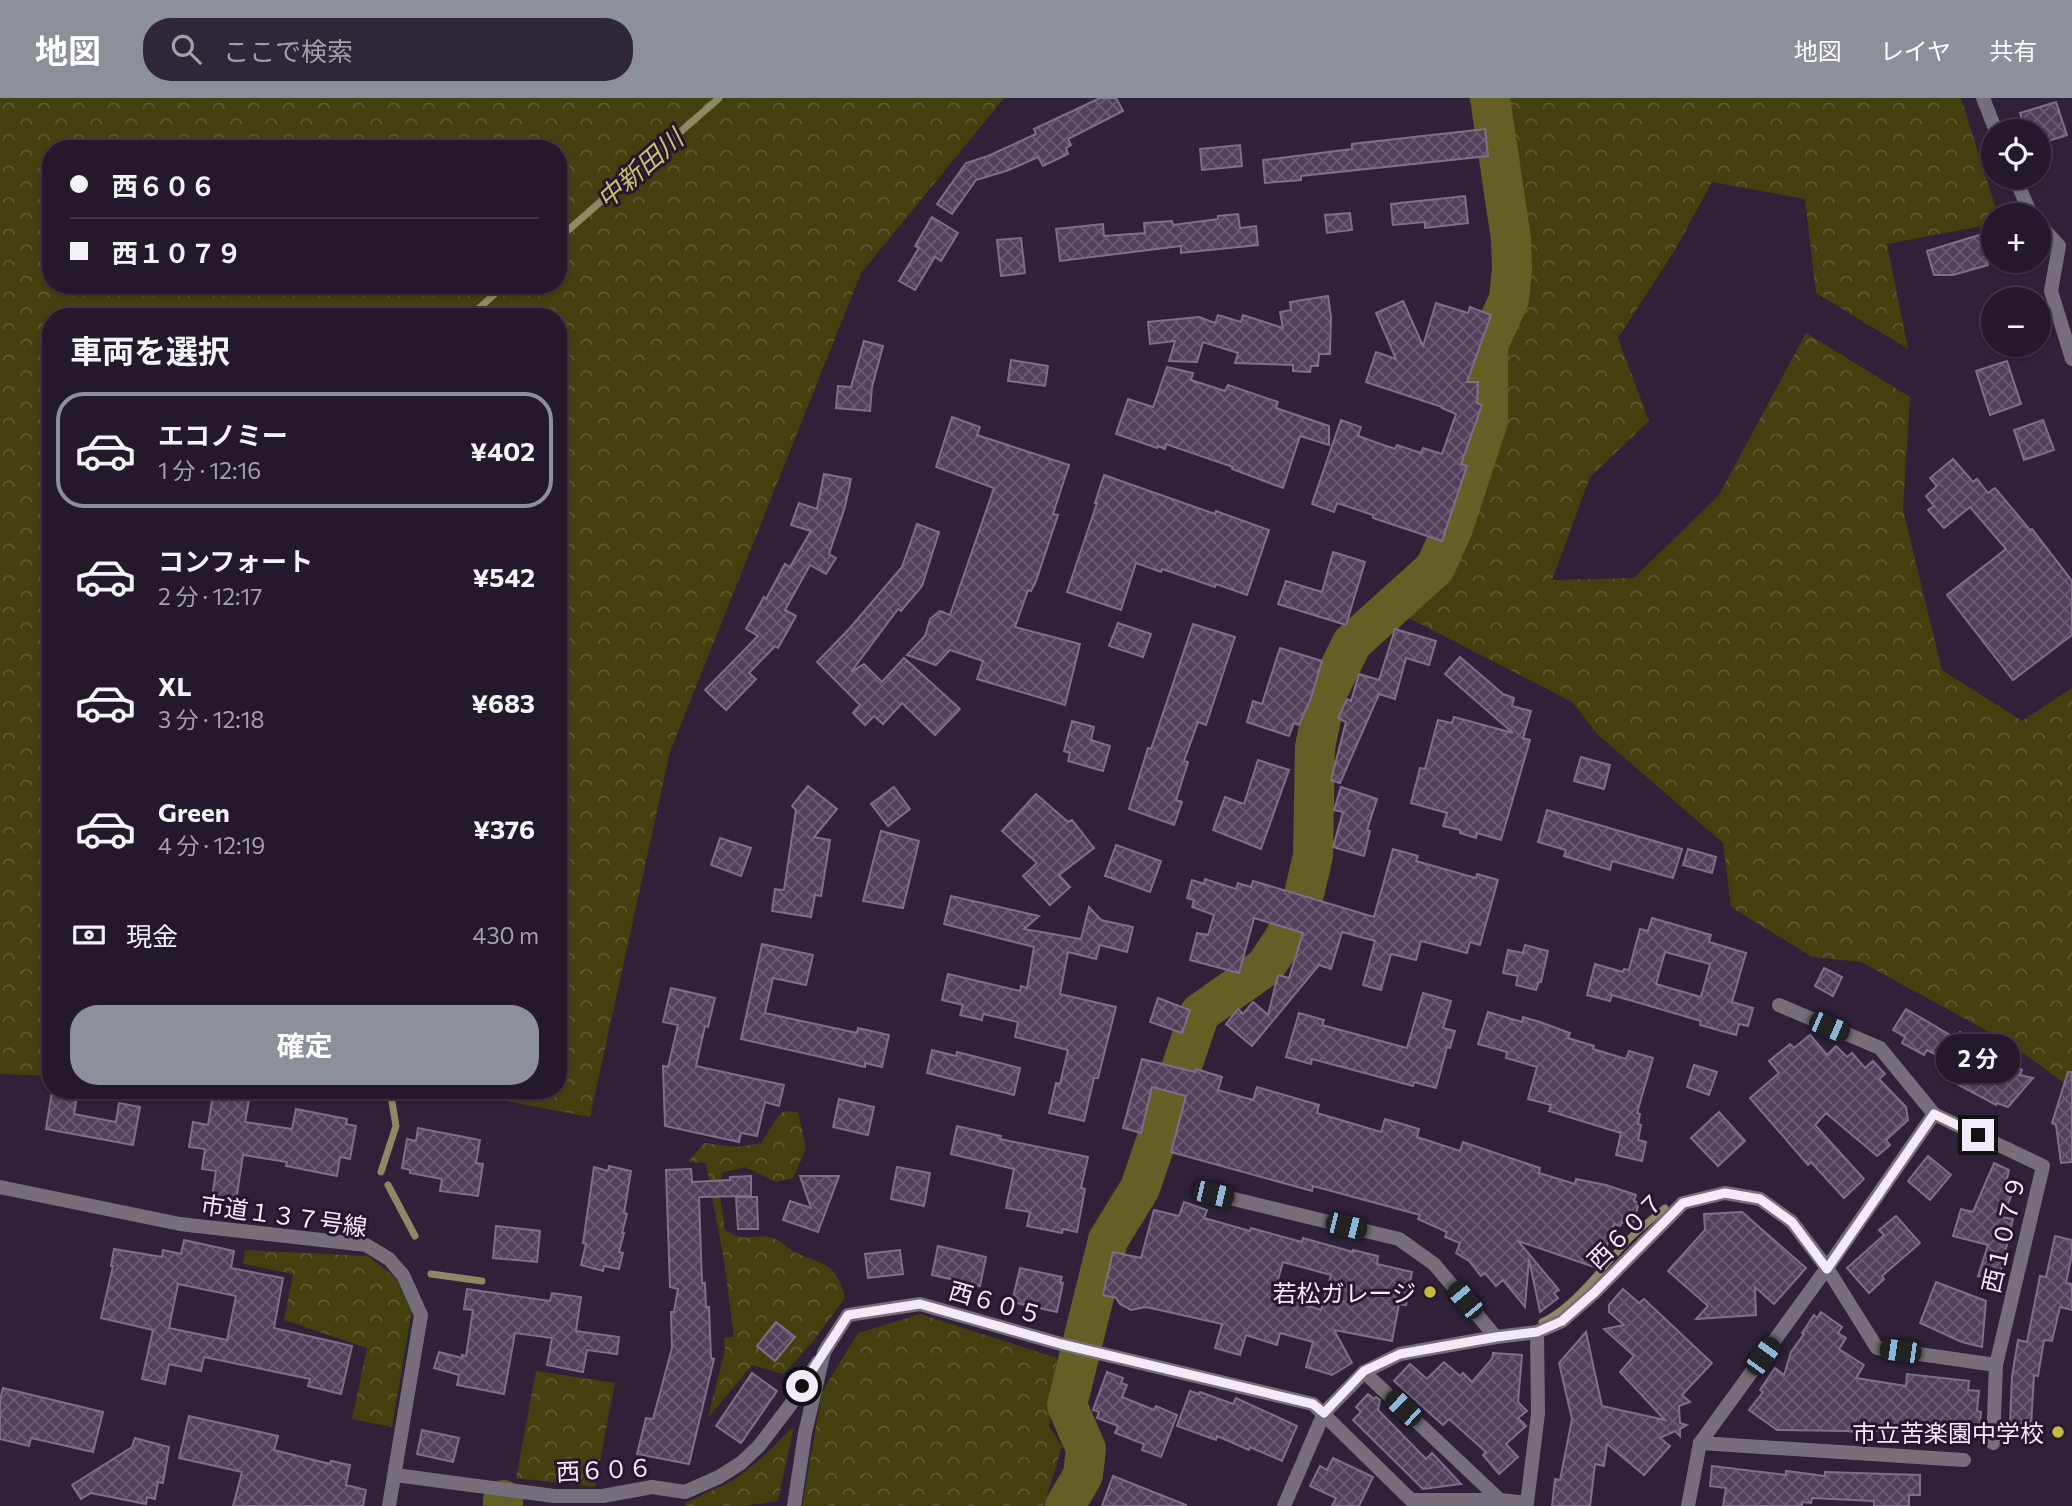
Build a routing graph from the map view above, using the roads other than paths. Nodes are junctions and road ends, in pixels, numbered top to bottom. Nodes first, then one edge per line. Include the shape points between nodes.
1 (1983, 98) edge
2 (1991, 119) edge
3 (2051, 233) edge
4 (2066, 245) edge
5 (2072, 359) edge
6 (1779, 1005) dead end
7 (1934, 1114) junction
8 (0, 1187) edge
9 (1213, 1194) dead end
10 (1827, 1269) junction
11 (1537, 1332) junction
12 (1496, 1337) junction
13 (824, 1352) junction
14 (1996, 1364) junction
15 (1364, 1371) junction
16 (1324, 1413) junction
17 (1700, 1443) junction
18 (1993, 1443) dead end
19 (1964, 1460) dead end
20 (395, 1475) junction
21 (1500, 1500) junction
22 (389, 1506) edge
23 (794, 1506) edge
24 (1284, 1506) edge
25 (1688, 1506) edge

1 - 2 street
3 - 4 street
4 - 5 street via 2051,291
6 - 7 street via 1880,1048
7 - 10 street
7 - 14 street, 西１０７９ via 2043,1166
8 - 20 street, 市道１３７号線 via 180,1224 366,1245 389,1259 403,1275 421,1315
9 - 12 street via 1399,1239 1434,1264
10 - 11 street, 西６０７ via 1792,1222 1760,1199 1725,1193 1683,1203 1570,1314
10 - 14 street via 1877,1348
10 - 17 street
11 - 12 street, 西６０７
11 - 21 street via 1538,1414 1527,1503
12 - 15 street, 西６０７ via 1400,1354
13 - 16 street, 西６０５ via 848,1315 920,1304 1313,1404
13 - 20 street, 西６０６ via 759,1446 719,1477 685,1492 652,1487 603,1496 554,1496
13 - 23 street, 西６０５
14 - 18 street
15 - 16 street, 西６０７
15 - 21 street
16 - 21 street via 1411,1500
16 - 24 street, 西６０７
17 - 19 street
17 - 25 street
20 - 22 street, 市道１３７号線

